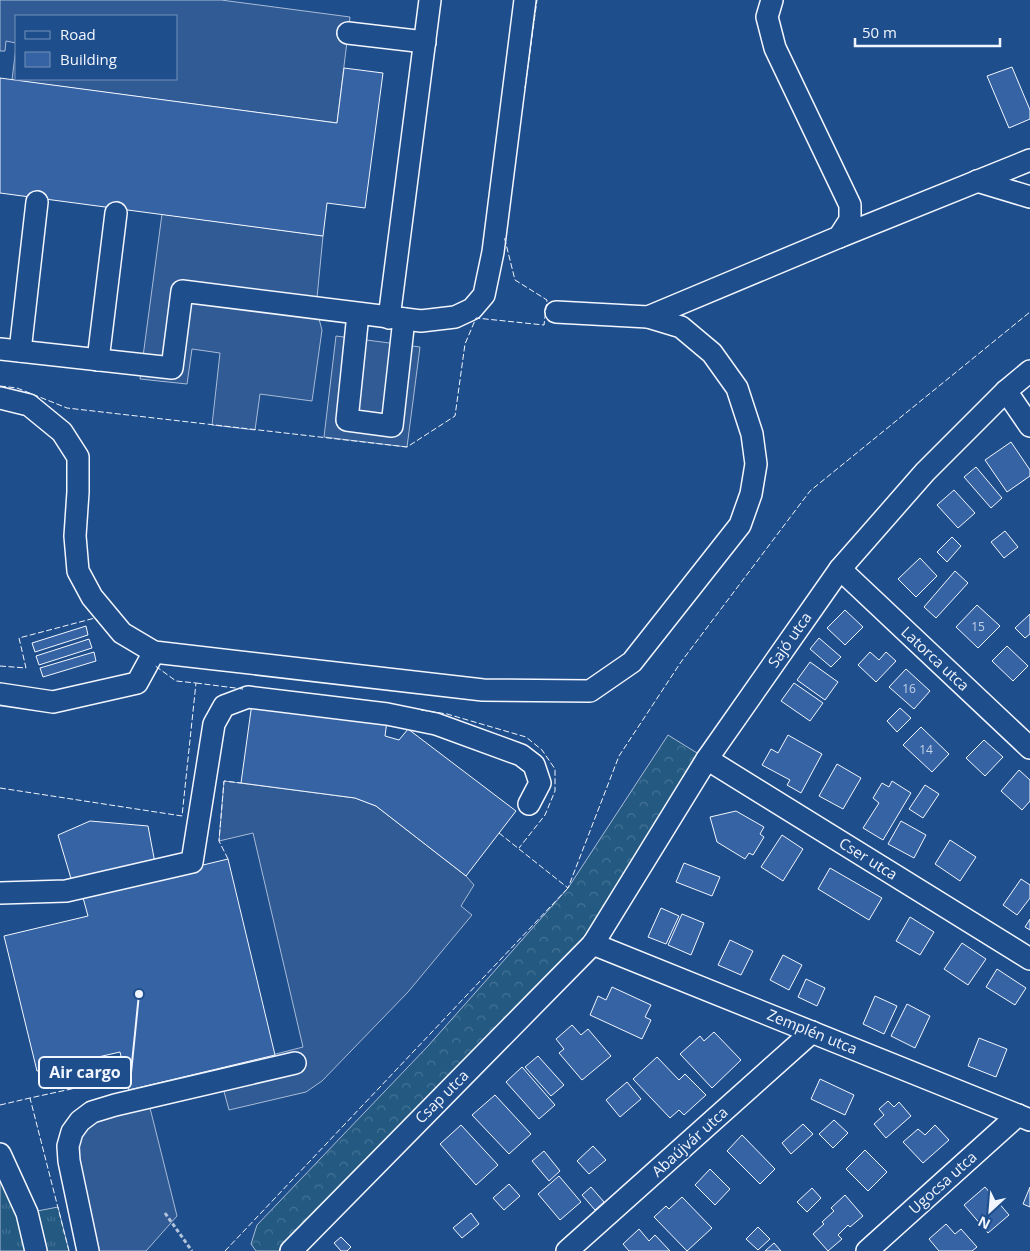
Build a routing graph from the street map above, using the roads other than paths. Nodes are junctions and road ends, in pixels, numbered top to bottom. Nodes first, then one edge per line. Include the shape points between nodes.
1 (430, 0) edge
2 (525, 0) edge
3 (772, 0) edge
4 (348, 33) dead end
5 (425, 42) junction
6 (1030, 160) edge
7 (977, 182) junction
8 (1030, 197) edge
9 (37, 202) dead end
10 (116, 213) dead end
11 (839, 237) junction
12 (556, 312) dead end
13 (358, 314) junction
14 (648, 317) junction
15 (396, 319) junction
16 (10, 350) edge
17 (98, 360) junction
18 (1030, 372) edge
19 (1006, 391) junction
20 (0, 398) edge
21 (1030, 426) edge
22 (840, 569) junction
23 (154, 652) junction
24 (0, 694) edge
25 (1030, 748) edge
26 (707, 759) junction
27 (529, 804) dead end
28 (0, 893) edge
29 (593, 944) junction
30 (1030, 959) edge
31 (812, 1032) junction
32 (295, 1063) dead end
33 (1024, 1118) edge
34 (0, 1154) edge
35 (36, 1251) edge
36 (88, 1251) edge
37 (291, 1251) edge
38 (568, 1251) edge
39 (867, 1251) edge

1 - 5 street
2 - 15 street via 493,252 484,295 472,309 455,317 421,321
3 - 11 street via 767,17 775,48 850,205 850,220
4 - 5 street
5 - 15 street
6 - 7 street
7 - 8 street
7 - 11 street
9 - 16 street
10 - 17 street
11 - 14 street
12 - 14 street
13 - 15 street
13 - 15 street via 347,420 392,426
13 - 17 street via 182,291 172,368
14 - 23 street via 681,327 712,353 737,388 752,434 756,464 751,494 740,525 632,662 590,691 482,690
16 - 17 street
18 - 19 street, Sajó utca
19 - 21 street
19 - 22 street, Sajó utca via 924,472
20 - 23 street via 29,405 62,432 78,457 75,536 78,572 92,598 122,633
22 - 25 street, Latorca utca
22 - 26 street, Sajó utca
23 - 24 street via 137,683 53,702
26 - 29 street, Sajó utca
26 - 30 street, Cser utca
27 - 28 street via 540,783 534,765 521,755 436,724 387,714 248,697 224,706 214,724 192,862 66,891
29 - 31 street, Zemplén utca
29 - 37 street, Csap utca
31 - 33 street, Zemplén utca
31 - 38 street, Abaújvár utca
32 - 36 street via 115,1105 92,1112 80,1121 68,1146
33 - 39 street, Ugocsa utca
34 - 35 street via 27,1213

